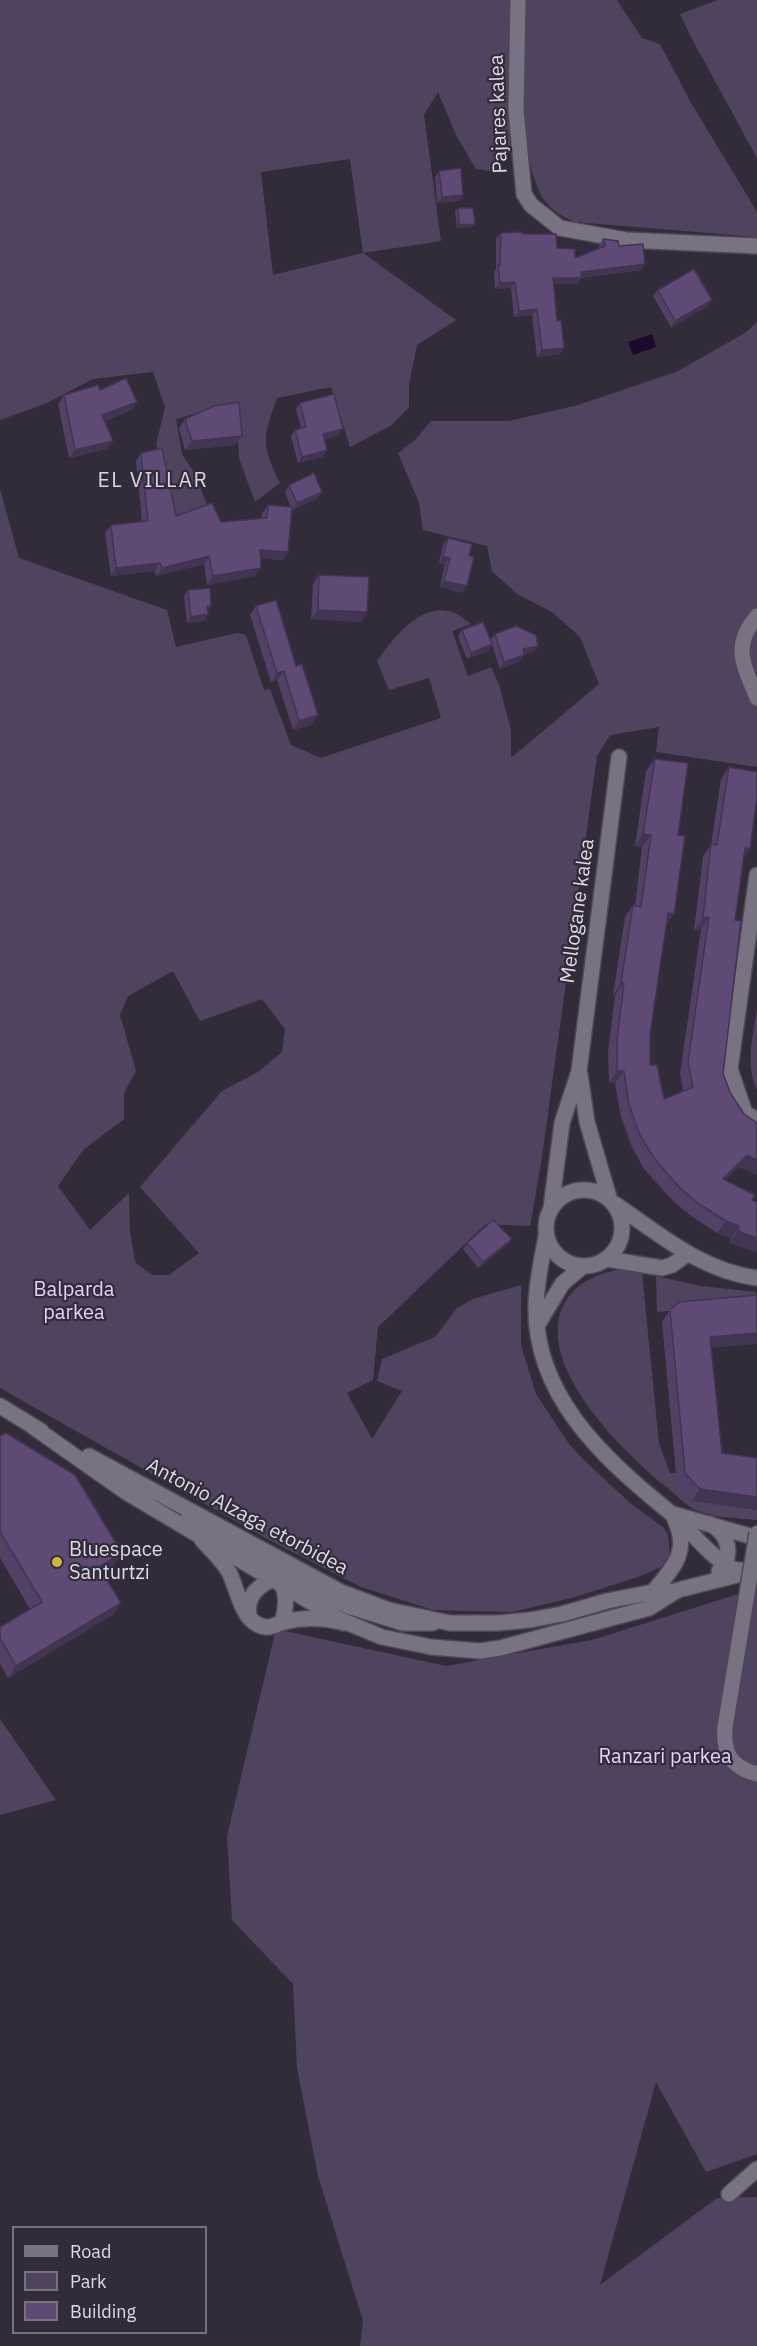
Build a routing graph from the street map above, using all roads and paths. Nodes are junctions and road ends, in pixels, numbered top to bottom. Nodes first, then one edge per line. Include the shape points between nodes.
1 (518, 0) edge
2 (757, 246) edge
3 (757, 616) edge
4 (757, 698) edge
5 (619, 758) dead end
6 (757, 875) edge
7 (579, 1071) junction
8 (757, 1120) edge
9 (611, 1200) junction
10 (551, 1208) junction
11 (546, 1236) junction
12 (687, 1254) junction
13 (607, 1259) junction
14 (583, 1266) junction
15 (757, 1278) edge
16 (537, 1327) junction
17 (0, 1406) edge
18 (32, 1426) junction
19 (182, 1505) junction
20 (673, 1514) junction
21 (710, 1524) junction
22 (757, 1533) edge
23 (198, 1535) junction
24 (757, 1539) edge
25 (724, 1564) junction
26 (752, 1571) edge
27 (278, 1581) junction
28 (678, 1590) junction
29 (653, 1592) junction
30 (249, 1616) junction
31 (282, 1622) junction
32 (348, 1623) junction
33 (450, 1623) junction
34 (757, 1774) edge
35 (757, 2169) edge
36 (729, 2194) dead end

1 - 2 street, Pajares kalea via 516,110 524,194 531,205 560,228 626,240
3 - 4 street via 746,630 740,652
5 - 7 street, Mellogane kalea
6 - 8 street via 730,1069 745,1113
7 - 9 street, Mellogane kalea via 587,1122
7 - 10 street, Mellogane kalea via 562,1123
9 - 10 street via 592,1190 580,1189 568,1192
9 - 12 street
9 - 13 street via 623,1225 622,1238
10 - 11 street
11 - 14 street via 559,1257
11 - 16 street via 538,1283
12 - 13 street via 662,1268
12 - 15 street
13 - 14 street
14 - 16 street via 562,1284
16 - 20 street via 549,1374 578,1426 600,1452
17 - 18 street, Antonio Alzaga etorbidea
18 - 19 street, Antonio Alzaga etorbidea
18 - 23 street, Antonio Alzaga etorbidea via 126,1492
19 - 27 street via 195,1521 266,1562 276,1572
19 - 33 street, Antonio Alzaga etorbidea via 341,1592 389,1610
20 - 21 street
20 - 25 street
20 - 29 street via 682,1543 679,1558
21 - 24 street
21 - 25 street via 723,1534 728,1545
22 - 34 street, bridge via 724,1744 738,1766
23 - 27 street, Antonio Alzaga etorbidea
23 - 30 street via 230,1573 236,1595
25 - 26 street via 734,1570
25 - 28 street via 710,1578
26 - 28 street, Antonio Alzaga etorbidea
27 - 30 street via 264,1584 253,1593 247,1605
27 - 31 street via 285,1610
27 - 32 street, Antonio Alzaga etorbidea
27 - 33 street via 287,1575 348,1606 403,1623
28 - 29 street
28 - 32 street, Antonio Alzaga etorbidea via 649,1608 480,1650 431,1647 382,1637
29 - 33 street via 530,1620
30 - 31 street via 266,1628
31 - 32 street via 307,1619
35 - 36 street

